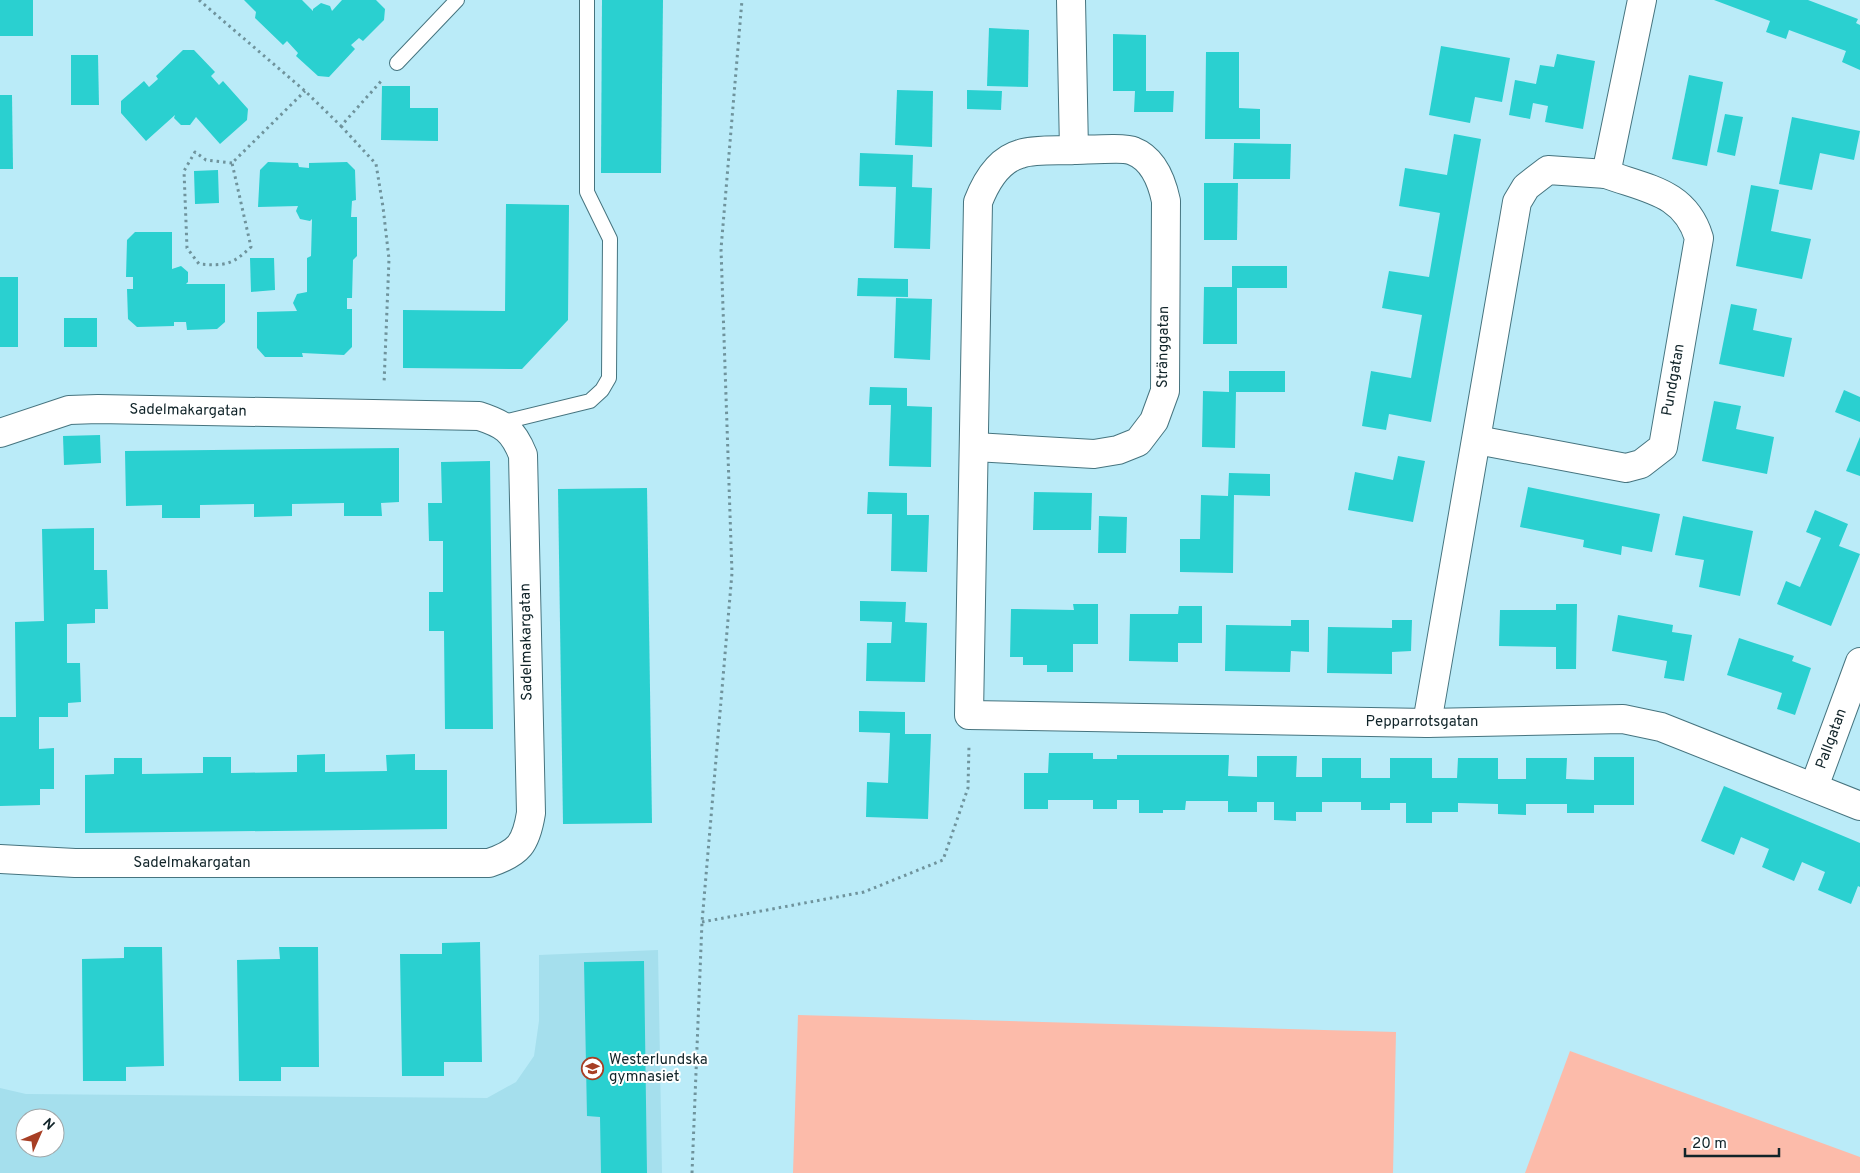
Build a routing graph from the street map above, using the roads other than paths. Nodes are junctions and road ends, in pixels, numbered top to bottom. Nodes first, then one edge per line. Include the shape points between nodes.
1 (457, 0) edge
2 (587, 0) edge
3 (1071, 0) edge
4 (1642, 0) edge
5 (397, 63) road end
6 (1074, 150) junction
7 (1606, 174) junction
8 (500, 423) junction
9 (0, 433) edge
10 (1477, 440) junction
11 (974, 447) junction
12 (1860, 662) edge
13 (969, 715) joint
14 (1427, 723) junction
15 (1814, 787) junction
16 (1860, 806) edge
17 (0, 859) edge

1 - 5 lane
2 - 8 lane via 587,192 610,239 609,378 602,390 590,400
3 - 6 street
4 - 7 street
6 - 11 street, Stränggatan via 1019,154 1003,164 987,181 978,202
6 - 11 street, Stränggatan via 1132,150 1151,164 1161,180 1166,202 1164,391 1154,422 1138,442 1094,454
7 - 10 street, Pundgatan via 1548,170 1526,188 1517,202
7 - 10 street, Pundgatan via 1672,198 1694,223 1699,238 1663,447 1641,464 1626,468
8 - 9 street, Sadelmakargatan via 479,416 69,410
8 - 17 street, Sadelmakargatan via 516,437 523,455 531,813 521,846 507,857 489,863 75,863
10 - 14 street, Pundgatan
11 - 13 street, Stränggatan
12 - 15 street, Pallgatan
13 - 14 street, Pepparrotsgatan
14 - 15 street, Pepparrotsgatan via 1623,719 1661,727
15 - 16 street, Pepparrotsgatan

